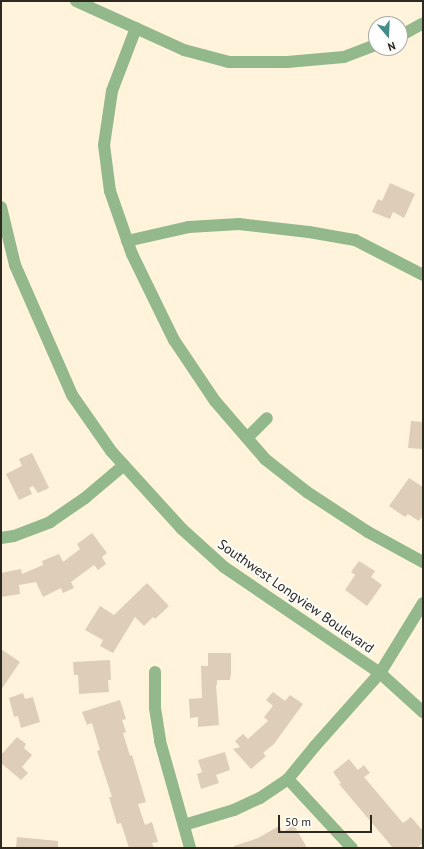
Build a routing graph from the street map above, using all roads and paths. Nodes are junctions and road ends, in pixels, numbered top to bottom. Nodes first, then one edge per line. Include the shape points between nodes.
1 (76, 1) edge
2 (423, 23) edge
3 (136, 28) junction
4 (408, 31) edge
5 (368, 48) edge
6 (1, 207) edge
7 (127, 241) junction
8 (423, 274) edge
9 (267, 418) dead end
10 (247, 438) junction
11 (124, 465) junction
12 (1, 538) edge
13 (423, 562) edge
14 (423, 603) edge
15 (155, 672) dead end
16 (380, 673) junction
17 (423, 712) edge
18 (288, 779) junction
19 (184, 825) junction
20 (190, 848) edge
21 (352, 848) edge

1 - 3 street
2 - 4 street
3 - 5 street via 184,50 229,62 287,62 344,57
3 - 7 street via 112,91 104,145 110,191
6 - 11 street, Southwest Longview Boulevard via 15,264 72,395 111,451
7 - 8 street via 189,227 239,224 355,240
7 - 10 street via 174,340 215,401
9 - 10 street
10 - 13 street via 265,459 307,492 368,532
11 - 12 street via 85,498 50,522 14,536
11 - 16 street, Southwest Longview Boulevard via 182,529 224,567
14 - 16 street
15 - 19 street via 155,708 160,741
16 - 17 street, Southwest Longview Boulevard
16 - 18 street
18 - 19 street via 260,798 234,810
18 - 21 street
19 - 20 street

